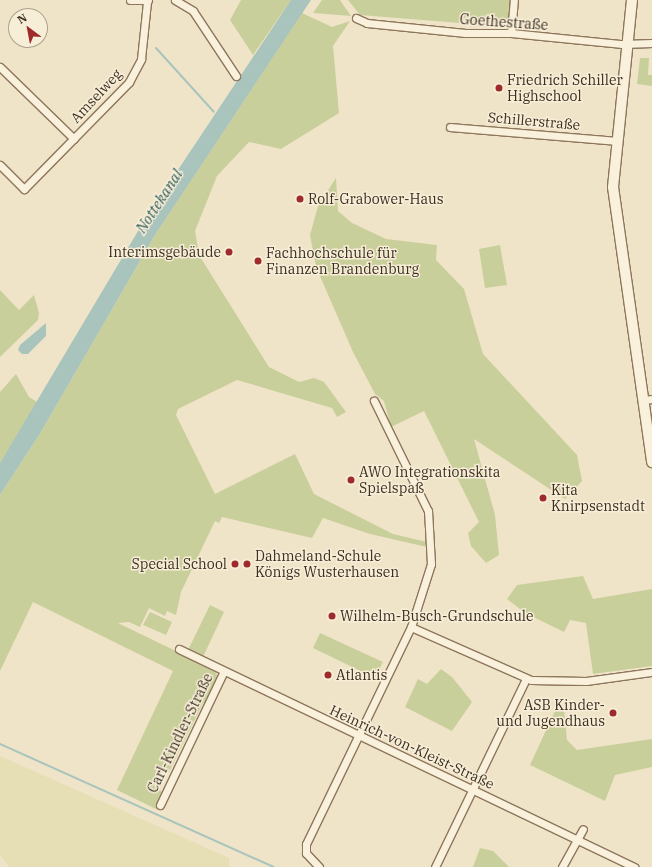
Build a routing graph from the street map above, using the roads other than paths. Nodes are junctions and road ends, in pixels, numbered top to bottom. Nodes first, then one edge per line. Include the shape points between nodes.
1 (130, 0) edge
2 (175, 0) edge
3 (514, 0) edge
4 (632, 0) edge
5 (147, 1) edge
6 (356, 18) dead end
7 (511, 33) junction
8 (627, 43) junction
9 (652, 43) edge
10 (0, 67) edge
11 (236, 76) dead end
12 (450, 127) dead end
13 (74, 139) junction
14 (616, 141) junction
15 (0, 165) edge
16 (648, 399) edge
17 (374, 401) dead end
18 (652, 462) edge
19 (411, 627) junction
20 (179, 649) dead end
21 (224, 671) junction
22 (652, 672) edge
23 (526, 679) junction
24 (358, 735) junction
25 (472, 790) junction
26 (160, 805) dead end
27 (583, 829) dead end
28 (576, 840) junction
29 (319, 867) edge
30 (434, 867) edge
31 (562, 867) edge
32 (634, 867) edge

1 - 5 street
2 - 11 street via 193,11
3 - 7 street
4 - 8 main road
5 - 13 street, Amselweg via 138,68
6 - 7 street, Goethestraße via 366,23 465,32
7 - 8 street, Goethestraße
8 - 9 street, Goethestraße
8 - 14 main road
10 - 13 street
12 - 14 street, Schillerstraße
13 - 15 street, Amselweg via 24,189
14 - 16 main road via 614,194
16 - 18 main road
17 - 19 street via 430,517 428,581
19 - 23 street
19 - 24 street
20 - 21 street, Heinrich-von-Kleist-Straße
21 - 24 street, Heinrich-von-Kleist-Straße
21 - 26 street, Carl-Kindler-Straße
22 - 23 street via 586,681
23 - 25 street
24 - 25 street, Heinrich-von-Kleist-Straße
24 - 29 street via 306,844 306,853
25 - 28 street, Heinrich-von-Kleist-Straße
25 - 30 street
27 - 28 street
28 - 31 street
28 - 32 street, Heinrich-von-Kleist-Straße

